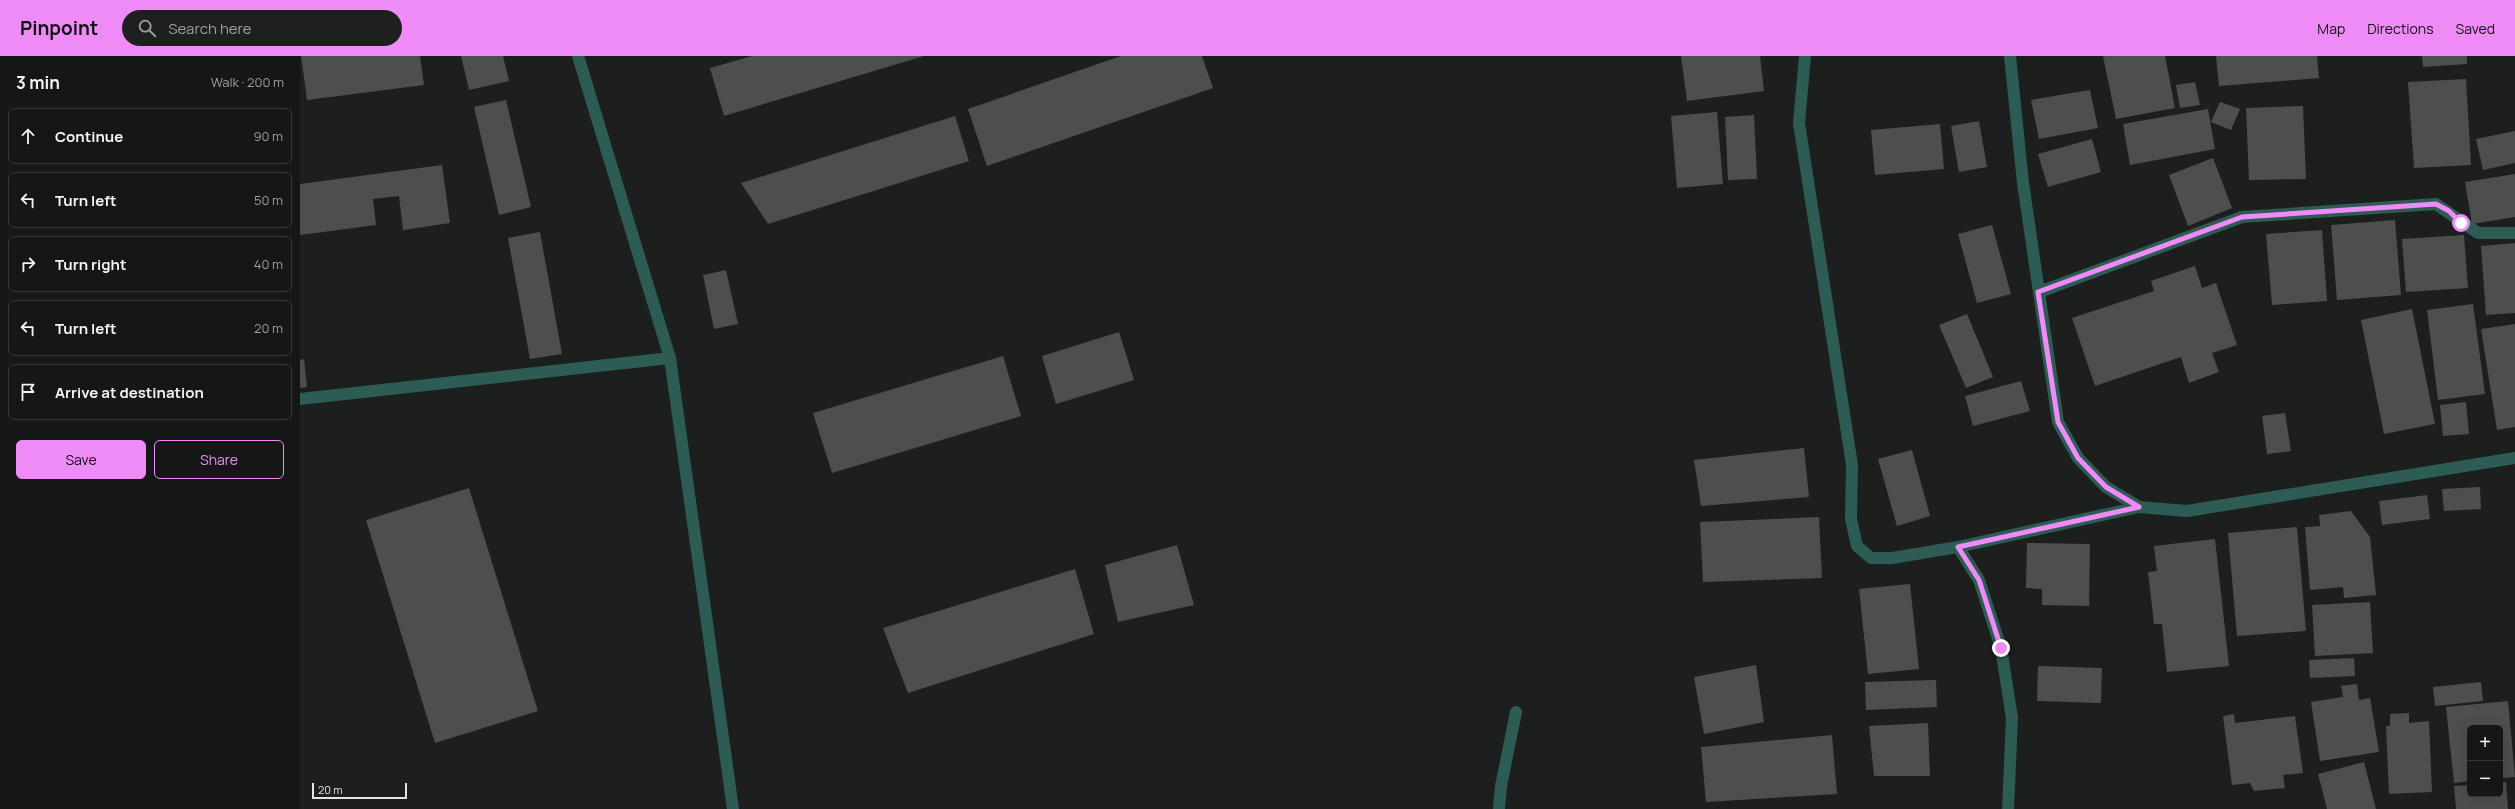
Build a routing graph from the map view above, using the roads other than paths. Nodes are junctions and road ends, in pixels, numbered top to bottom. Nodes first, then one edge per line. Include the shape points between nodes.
1 (578, 56) edge
2 (1805, 56) edge
3 (2010, 56) edge
4 (2515, 233) edge
5 (2038, 292) junction
6 (670, 358) junction
7 (300, 399) edge
8 (2515, 458) edge
9 (2139, 507) junction
10 (1958, 547) junction
11 (1516, 712) dead end
12 (733, 809) edge
13 (1499, 809) edge
14 (2008, 809) edge

1 - 6 street
2 - 10 street via 1798,123 1852,465 1851,519 1857,546 1871,558 1898,557
3 - 5 street via 2023,183
4 - 5 street via 2478,233 2436,204 2242,217
5 - 9 street via 2058,422 2078,458 2106,487
6 - 7 street
6 - 12 street
8 - 9 street via 2187,511
9 - 10 street
10 - 14 street via 1979,580 2001,648 2012,718
11 - 13 street via 1501,786

